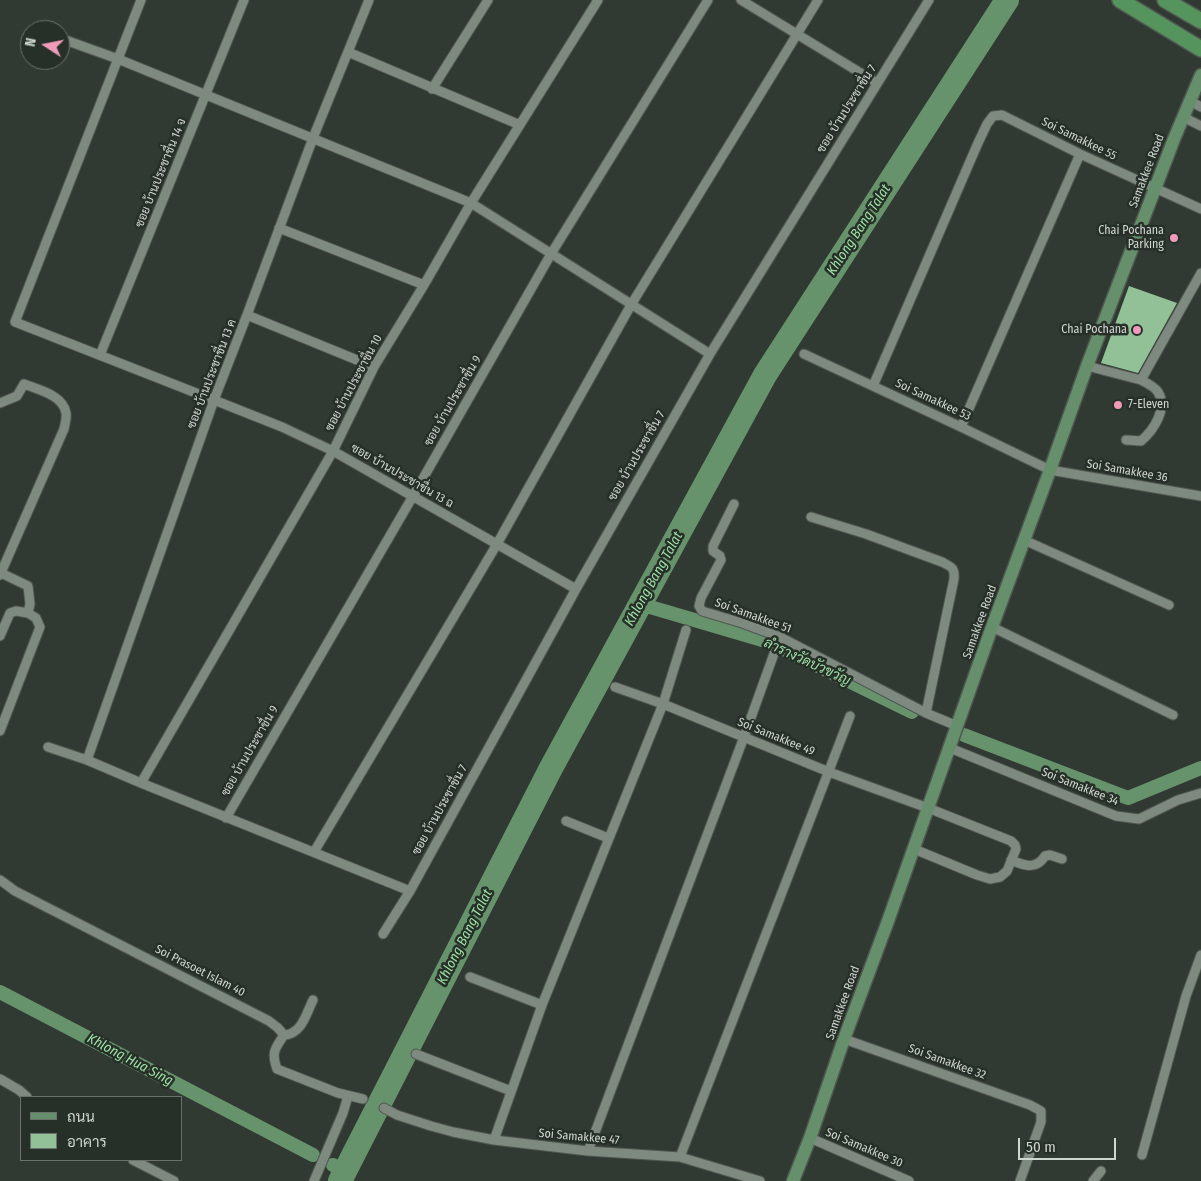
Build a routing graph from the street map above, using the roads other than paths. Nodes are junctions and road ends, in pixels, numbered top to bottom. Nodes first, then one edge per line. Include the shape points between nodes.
1 (142, 0) edge
2 (244, 0) edge
3 (369, 0) edge
4 (488, 0) edge
5 (598, 0) edge
6 (708, 0) edge
7 (741, 0) edge
8 (818, 0) edge
9 (929, 0) edge
10 (1120, 0) edge
11 (1165, 0) edge
12 (1201, 22) edge
13 (796, 34) junction
14 (70, 42) edge
15 (1201, 49) edge
16 (348, 52) junction
17 (118, 59) junction
18 (1201, 75) edge
19 (877, 84) junction
20 (432, 89) junction
21 (206, 96) junction
22 (1195, 104) edge
23 (1183, 117) junction
24 (520, 125) junction
25 (1201, 126) edge
26 (313, 138) junction
27 (1080, 154) junction
28 (1155, 189) junction
29 (471, 203) junction
30 (1201, 209) edge
31 (279, 228) junction
32 (550, 254) junction
33 (1201, 273) edge
34 (424, 285) junction
35 (632, 305) junction
36 (247, 315) junction
37 (710, 354) junction
38 (804, 354) dead end
39 (100, 355) junction
40 (1087, 366) junction
41 (374, 367) junction
42 (1142, 380) junction
43 (873, 386) junction
44 (214, 400) junction
45 (0, 403) edge
46 (961, 427) junction
47 (1126, 440) dead end
48 (333, 451) junction
49 (1050, 470) junction
50 (412, 496) junction
51 (1201, 496) edge
52 (734, 504) dead end
53 (811, 518) dead end
54 (1024, 540) junction
55 (497, 544) junction
56 (0, 574) edge
57 (576, 589) junction
58 (1169, 605) dead end
59 (28, 613) junction
60 (992, 627) junction
61 (686, 630) dead end
62 (0, 636) edge
63 (779, 638) junction
64 (615, 687) dead end
65 (663, 704) junction
66 (926, 713) junction
67 (1174, 715) dead end
68 (850, 716) dead end
69 (957, 726) junction
70 (0, 731) edge
71 (744, 737) junction
72 (48, 747) dead end
73 (950, 748) junction
74 (87, 760) junction
75 (829, 772) junction
76 (140, 784) junction
77 (1201, 793) edge
78 (928, 808) junction
79 (226, 818) junction
80 (566, 821) dead end
81 (608, 838) junction
82 (914, 849) junction
83 (314, 852) junction
84 (1062, 859) dead end
85 (1011, 860) junction
86 (0, 880) edge
87 (410, 891) junction
88 (383, 934) dead end
89 (1201, 954) edge
90 (470, 977) dead end
91 (313, 1000) dead end
92 (542, 1005) junction
93 (284, 1035) junction
94 (844, 1038) junction
95 (416, 1054) dead end
96 (0, 1079) edge
97 (511, 1091) junction
98 (27, 1096) edge
99 (348, 1096) junction
100 (363, 1099) dead end
101 (384, 1108) dead end
102 (810, 1138) junction
103 (494, 1140) junction
104 (588, 1151) junction
105 (1142, 1155) dead end
106 (680, 1157) junction
107 (135, 1161) edge
108 (1101, 1170) dead end
109 (174, 1181) edge
110 (314, 1181) edge
111 (760, 1181) edge
112 (793, 1181) edge
113 (908, 1181) edge
114 (1020, 1181) edge
115 (1093, 1181) edge

1 - 17 street
2 - 21 street, ซอย บ้านประชาชื่น 14 จ
3 - 16 street, ซอย บ้านประชาชื่น 13 ค
4 - 20 street
5 - 24 street, ซอย บ้านประชาชื่น 10
6 - 32 street, ซอย บ้านประชาชื่น 9
7 - 13 street
8 - 13 street
9 - 19 street, ซอย บ้านประชาชื่น 7
10 - 15 highway
11 - 12 highway
13 - 19 street
13 - 35 street
14 - 17 street
16 - 20 street
16 - 26 street, ซอย บ้านประชาชื่น 13 ค
17 - 21 street
17 - 39 street, ซอย บ้านประชาชื่น 13 ฉ via 15,322
18 - 22 main road, Samakkee Road
19 - 37 street, ซอย บ้านประชาชื่น 7
20 - 24 street
21 - 26 street
21 - 39 street, ซอย บ้านประชาชื่น 14 จ
22 - 23 main road, Samakkee Road
23 - 25 street
23 - 28 main road, Samakkee Road
24 - 29 street, ซอย บ้านประชาชื่น 10
26 - 29 street
26 - 31 street, ซอย บ้านประชาชื่น 13 ค
27 - 28 street, Soi Samakkee 55
27 - 43 street, Soi Samakkee 55 via 1002,115 993,116 978,143
27 - 46 street
28 - 30 street, Soi Samakkee 55
28 - 40 main road, Samakkee Road
29 - 32 street
29 - 34 street, ซอย บ้านประชาชื่น 10
31 - 34 street
31 - 36 street, ซอย บ้านประชาชื่น 13 ค
32 - 35 street
32 - 50 street, ซอย บ้านประชาชื่น 9
33 - 42 street
34 - 41 street, ซอย บ้านประชาชื่น 10
35 - 37 street
35 - 55 street
36 - 41 street
36 - 44 street, ซอย บ้านประชาชื่น 13 ค
37 - 57 street, ซอย บ้านประชาชื่น 7
38 - 43 street, Soi Samakkee 53
39 - 44 street, ซอย บ้านประชาชื่น 13 ฉ
40 - 42 street
40 - 49 main road, Samakkee Road
41 - 48 street, ซอย บ้านประชาชื่น 10
42 - 47 street via 1157,390 1161,398 1160,414 1155,427 1141,441
43 - 46 street, Soi Samakkee 53
44 - 48 street, ซอย บ้านประชาชื่น 13 ฉ
44 - 74 street, ซอย บ้านประชาชื่น 13 ค
45 - 56 street via 17,396 24,384 52,395 66,414 64,429
46 - 49 street, Soi Samakkee 53
48 - 50 street, ซอย บ้านประชาชื่น 13 ฉ
48 - 76 street, ซอย บ้านประชาชื่น 10
49 - 51 street, Soi Samakkee 36
49 - 54 main road, Samakkee Road
50 - 55 street, ซอย บ้านประชาชื่น 13 ฉ
50 - 79 street, ซอย บ้านประชาชื่น 9
52 - 63 street, Soi Samakkee 51 via 713,546 721,560 699,606 702,611
53 - 66 street via 866,534 952,567 954,578
54 - 58 street
54 - 60 main road, Samakkee Road
55 - 57 street, ซอย บ้านประชาชื่น 13 ฉ
55 - 83 street
56 - 59 street via 28,586
57 - 87 street, ซอย บ้านประชาชื่น 7
59 - 62 street via 10,613
59 - 70 street via 36,618 40,627
60 - 67 street
60 - 69 main road, Samakkee Road
61 - 65 street
63 - 66 street, Soi Samakkee 51
63 - 71 street
64 - 65 street, Soi Samakkee 49
65 - 71 street, Soi Samakkee 49
65 - 81 street
66 - 69 street, Soi Samakkee 51
68 - 75 street
69 - 73 main road, Samakkee Road
71 - 75 street, Soi Samakkee 49
71 - 104 street
72 - 74 street
73 - 77 street, Soi Samakkee 34 via 1116,816 1139,819
73 - 78 main road, Samakkee Road
74 - 76 street
75 - 78 street, Soi Samakkee 49
75 - 106 street
76 - 79 street
78 - 82 main road, Samakkee Road
78 - 85 street, Soi Samakkee 49 via 1011,841 1016,849
79 - 83 street
80 - 81 street
81 - 92 street
82 - 85 street via 990,879 1007,871
82 - 94 main road, Samakkee Road
83 - 87 street
84 - 85 street via 1045,856 1033,866
86 - 93 street, Soi Prasoet Islam 40 via 15,891 270,1021
87 - 88 street, ซอย บ้านประชาชื่น 7
89 - 105 street via 1186,996
90 - 92 street
91 - 93 street via 298,1030
92 - 97 street
93 - 99 street via 274,1052 277,1069
94 - 102 main road, Samakkee Road
94 - 114 street, Soi Samakkee 32 via 1041,1111 1041,1122
95 - 97 street
96 - 98 street
97 - 103 street
99 - 100 street
99 - 110 street
101 - 103 street, Soi Samakkee 47 via 453,1132
102 - 112 main road, Samakkee Road
102 - 113 street, Soi Samakkee 30
103 - 104 street, Soi Samakkee 47
104 - 106 street, Soi Samakkee 47
106 - 111 street, Soi Samakkee 47
107 - 109 street
108 - 115 street

